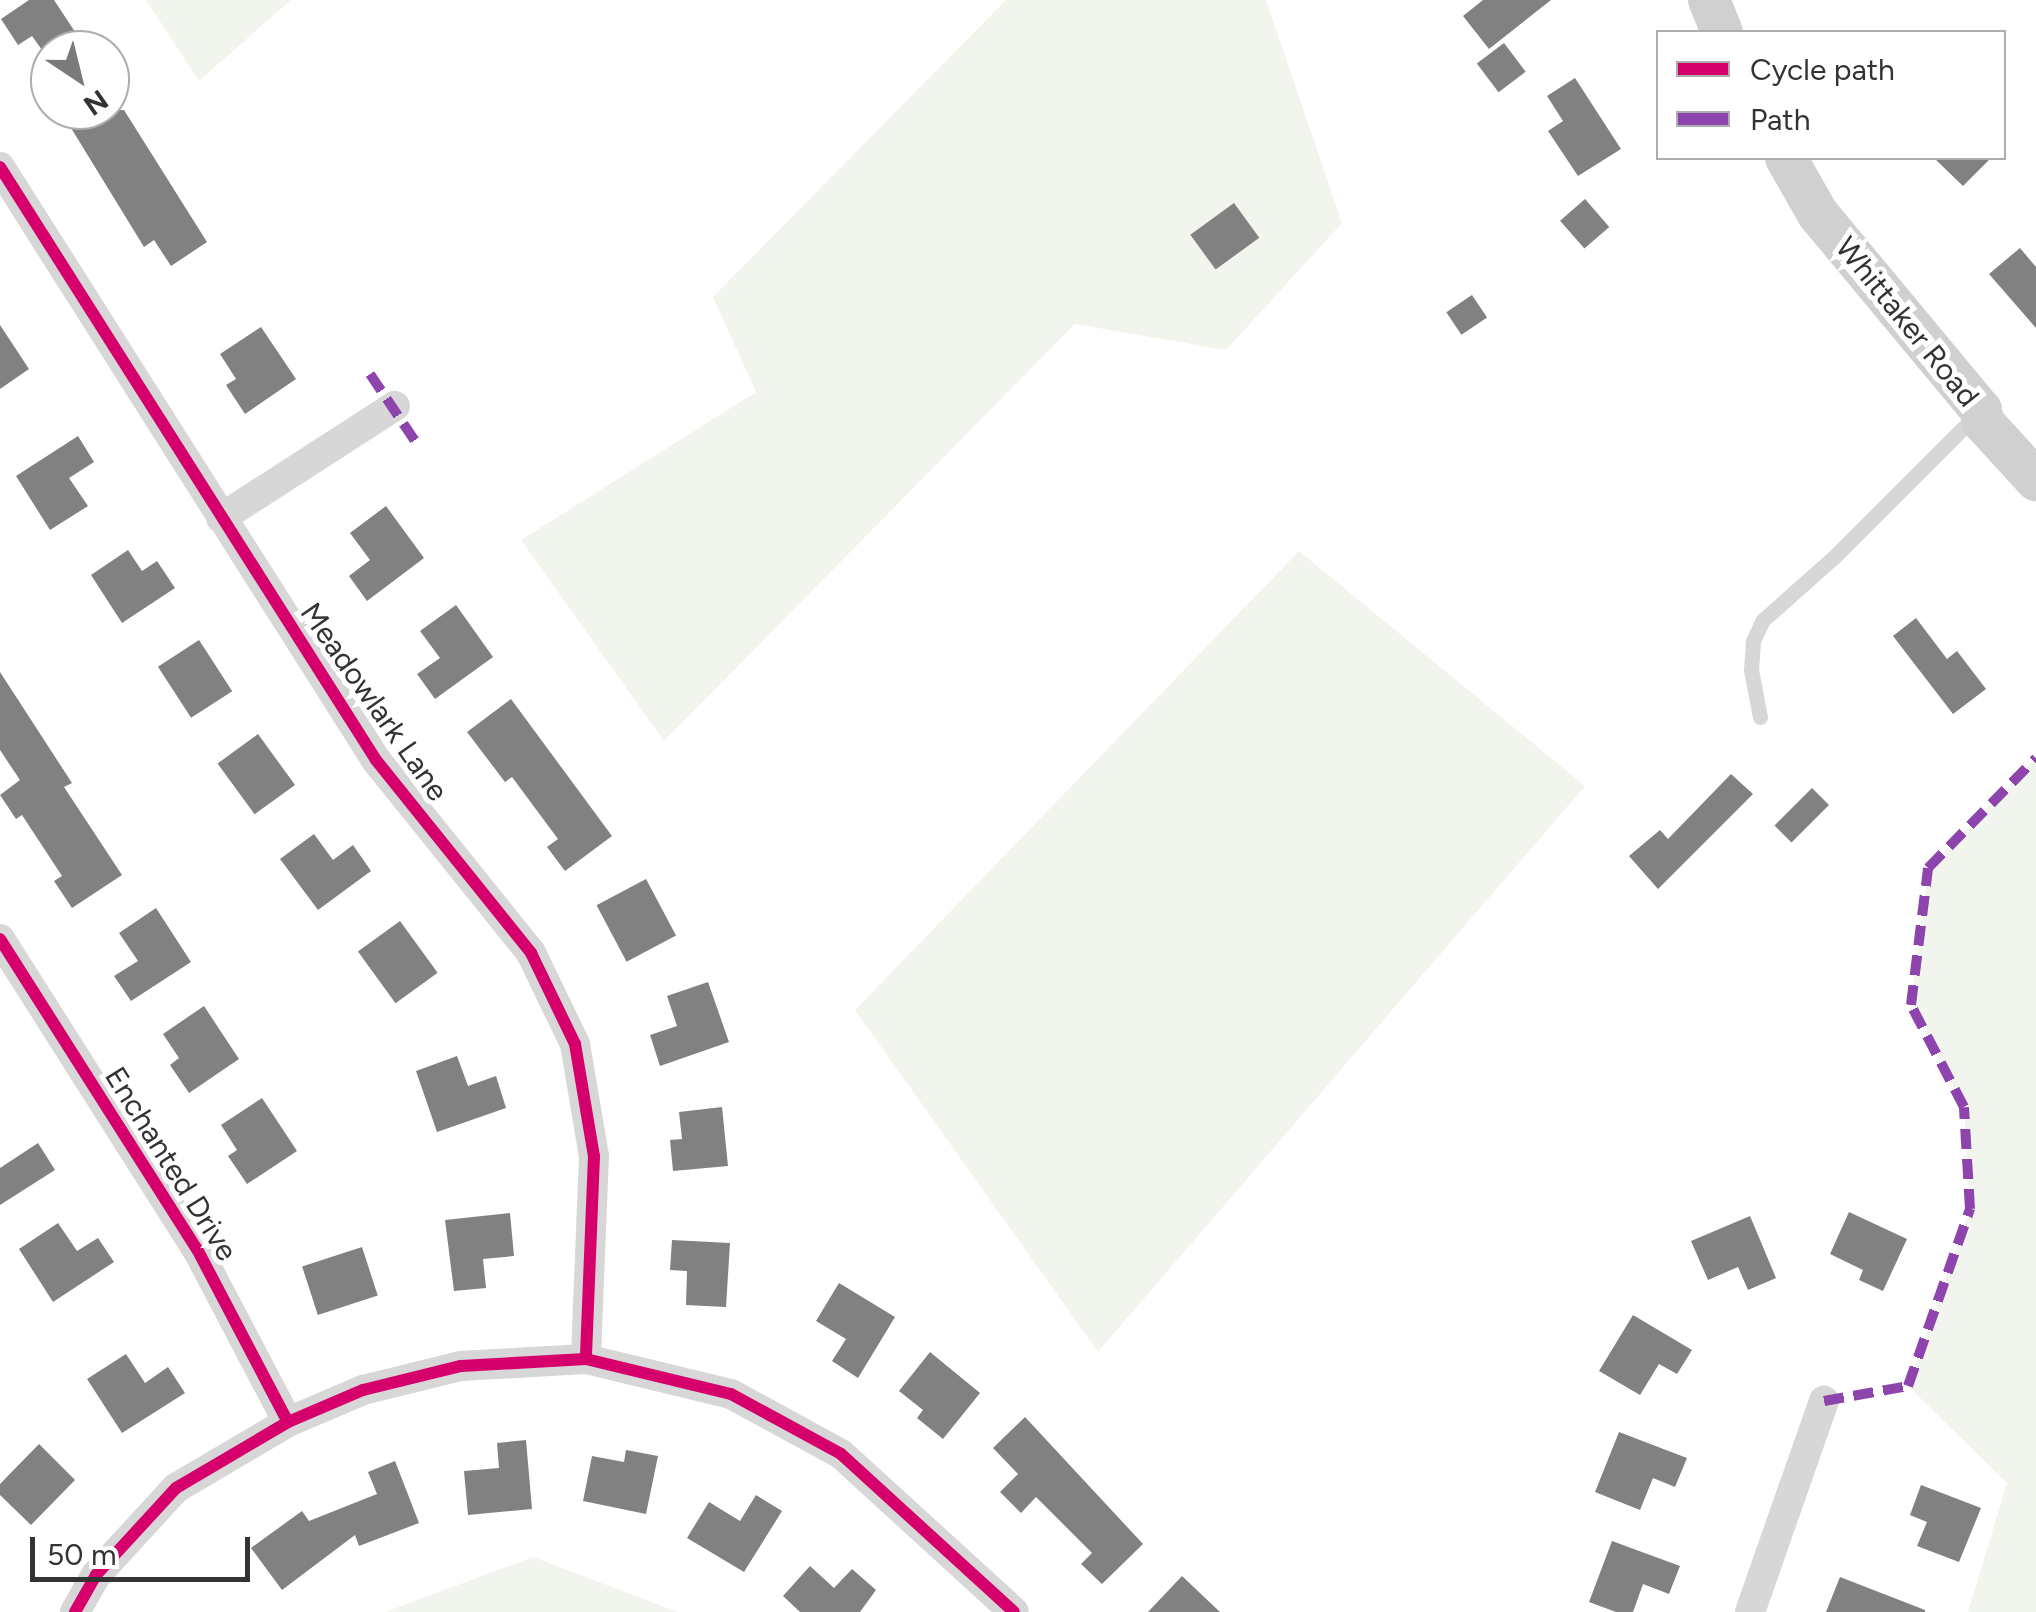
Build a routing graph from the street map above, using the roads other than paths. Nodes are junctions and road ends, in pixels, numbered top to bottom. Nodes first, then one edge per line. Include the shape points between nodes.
1 (1708, 0) edge
2 (1721, 30) edge
3 (1787, 160) edge
4 (0, 166) edge
5 (395, 406) dead end
6 (1981, 410) junction
7 (2036, 480) edge
8 (220, 518) junction
9 (1760, 718) dead end
10 (0, 939) edge
11 (586, 1359) junction
12 (1824, 1402) dead end
13 (288, 1422) junction
14 (75, 1612) edge
15 (1014, 1612) edge
16 (1750, 1612) edge

1 - 2 main road
3 - 6 main road, Whittaker Road via 1818,214
4 - 8 street, Meadowlark Lane
5 - 8 street
6 - 7 main road, Whittaker Road via 1983,422
6 - 9 lane via 1764,620 1750,670
8 - 11 street, Meadowlark Lane via 376,760 531,953 575,1044 594,1156
10 - 13 street, Enchanted Drive via 197,1249
11 - 13 street via 461,1366 363,1390
11 - 15 street via 731,1394 841,1454
12 - 16 street
13 - 14 street via 176,1488 96,1575

